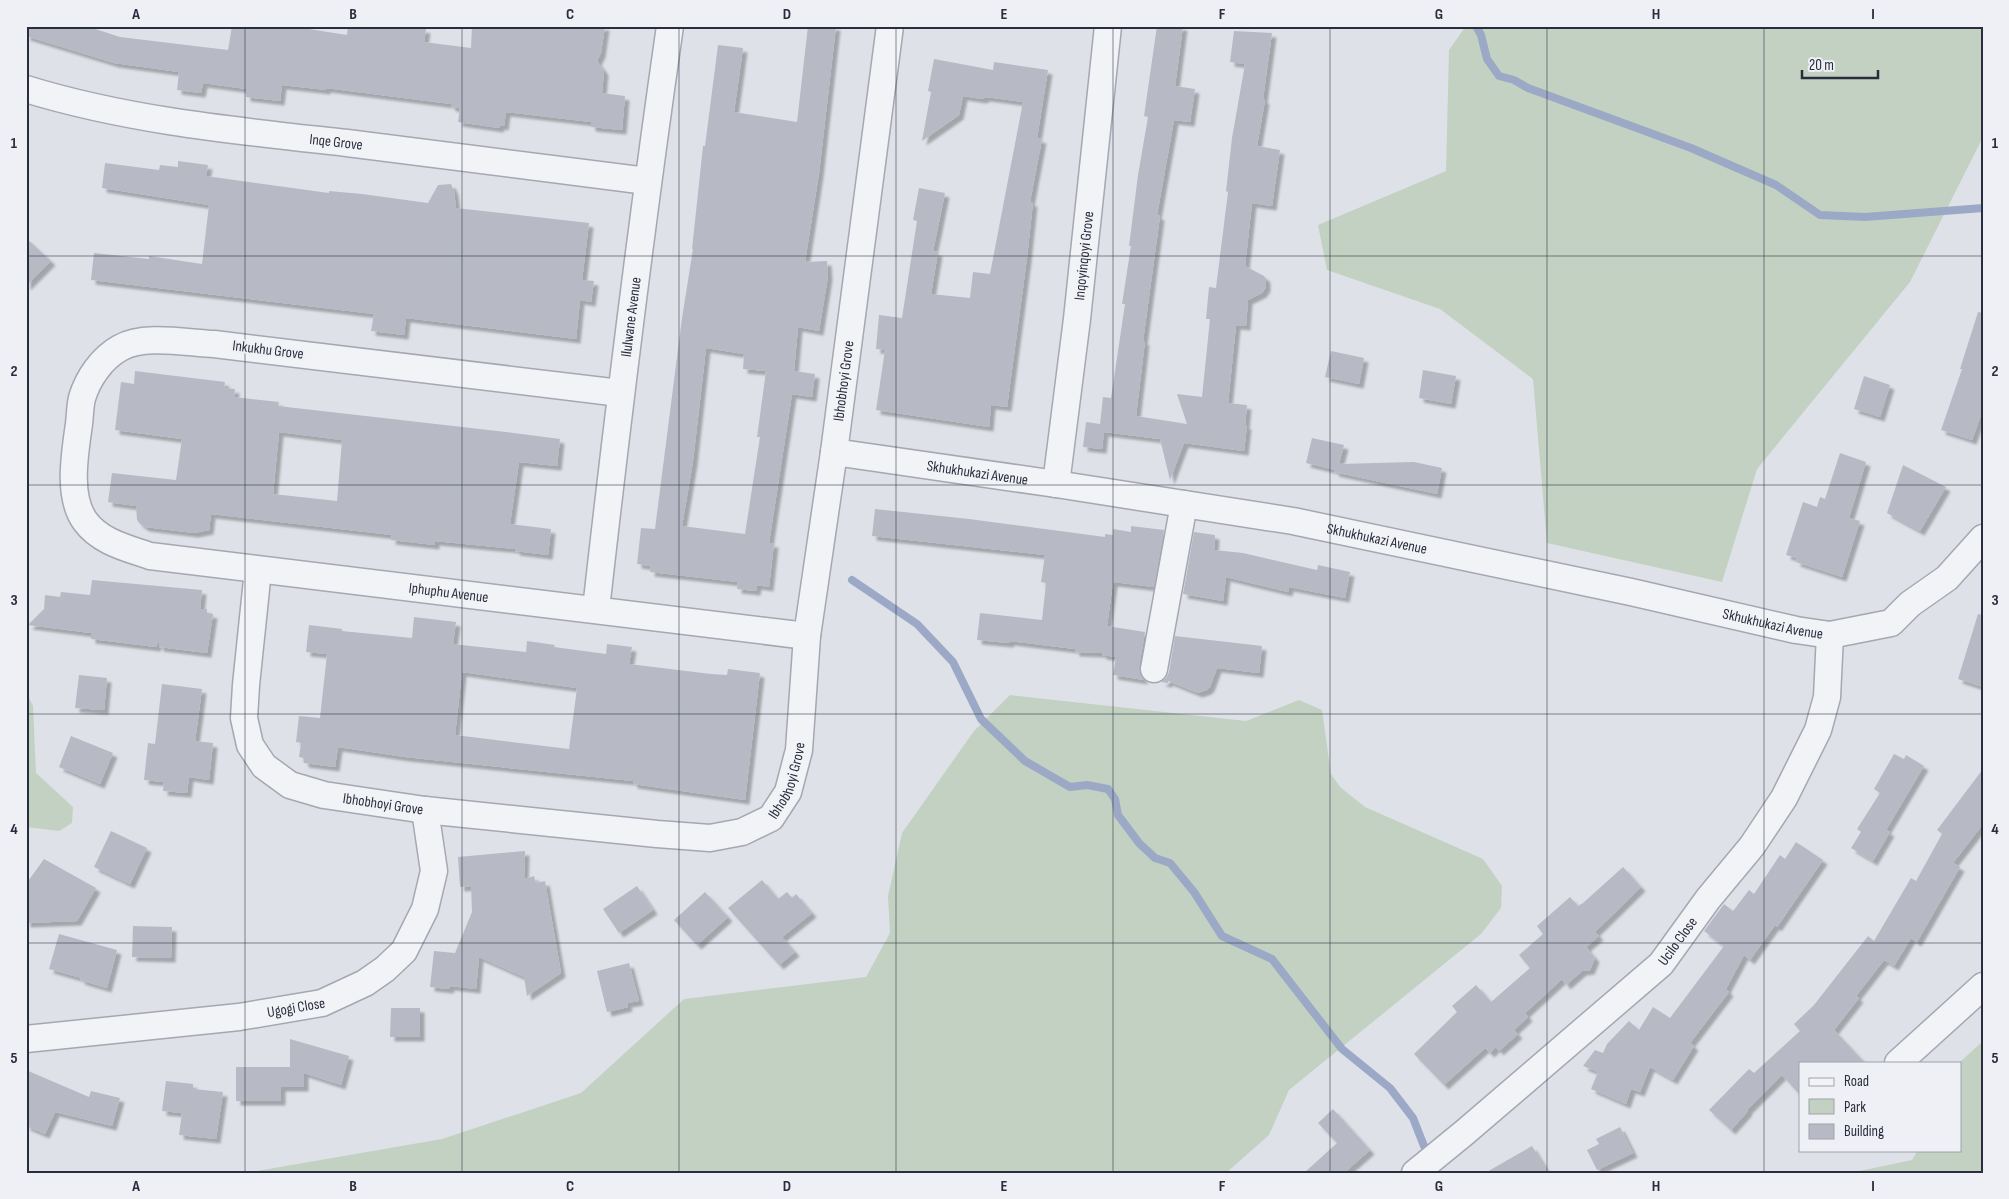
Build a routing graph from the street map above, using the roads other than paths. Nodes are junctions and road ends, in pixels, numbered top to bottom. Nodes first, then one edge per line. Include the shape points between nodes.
1 (670, 26) edge
2 (890, 26) edge
3 (1108, 26) edge
4 (26, 89) edge
5 (647, 181) junction
6 (620, 393) junction
7 (834, 452) junction
8 (1056, 484) junction
9 (1184, 504) junction
10 (96, 534) joint
11 (1983, 538) edge
12 (258, 570) junction
13 (596, 609) junction
14 (1830, 635) junction
15 (807, 636) junction
16 (1154, 669) dead end
17 (424, 810) junction
18 (1983, 986) edge
19 (26, 1039) edge
20 (1899, 1062) edge
21 (1415, 1173) edge

1 - 5 street, Ilulwane Avenue
2 - 7 street, Ibhobhoyi Grove
3 - 8 street, Inqoyinqoyi Grove
4 - 5 street, Inqe Grove via 100,109 212,128
5 - 6 street, Ilulwane Avenue
6 - 10 street, Inkukhu Grove via 214,344 134,342 106,359 93,374 82,398 74,458 75,493 84,519
6 - 13 street, Ilulwane Avenue
7 - 8 street, Skhukhukazi Avenue
7 - 15 street, Ibhobhoyi Grove
8 - 9 street, Skhukhukazi Avenue
9 - 14 street, Skhukhukazi Avenue via 1293,521
9 - 16 street
10 - 12 street, Iphuphu Avenue via 150,556
11 - 14 street, Skhukhukazi Avenue via 1947,578 1910,604 1891,623
12 - 13 street, Iphuphu Avenue
12 - 17 street, Ibhobhoyi Grove via 244,718 250,745 264,766 290,784 324,795
13 - 15 street, Iphuphu Avenue
14 - 21 street, Ucilo Close via 1827,697 1818,730 1784,798 1752,846 1661,964
15 - 17 street, Ibhobhoyi Grove via 799,750 792,783 771,818 742,832 710,838
17 - 19 street, Ugogi Close via 434,871 425,909 404,951 365,983 322,1003 238,1017
18 - 20 street

